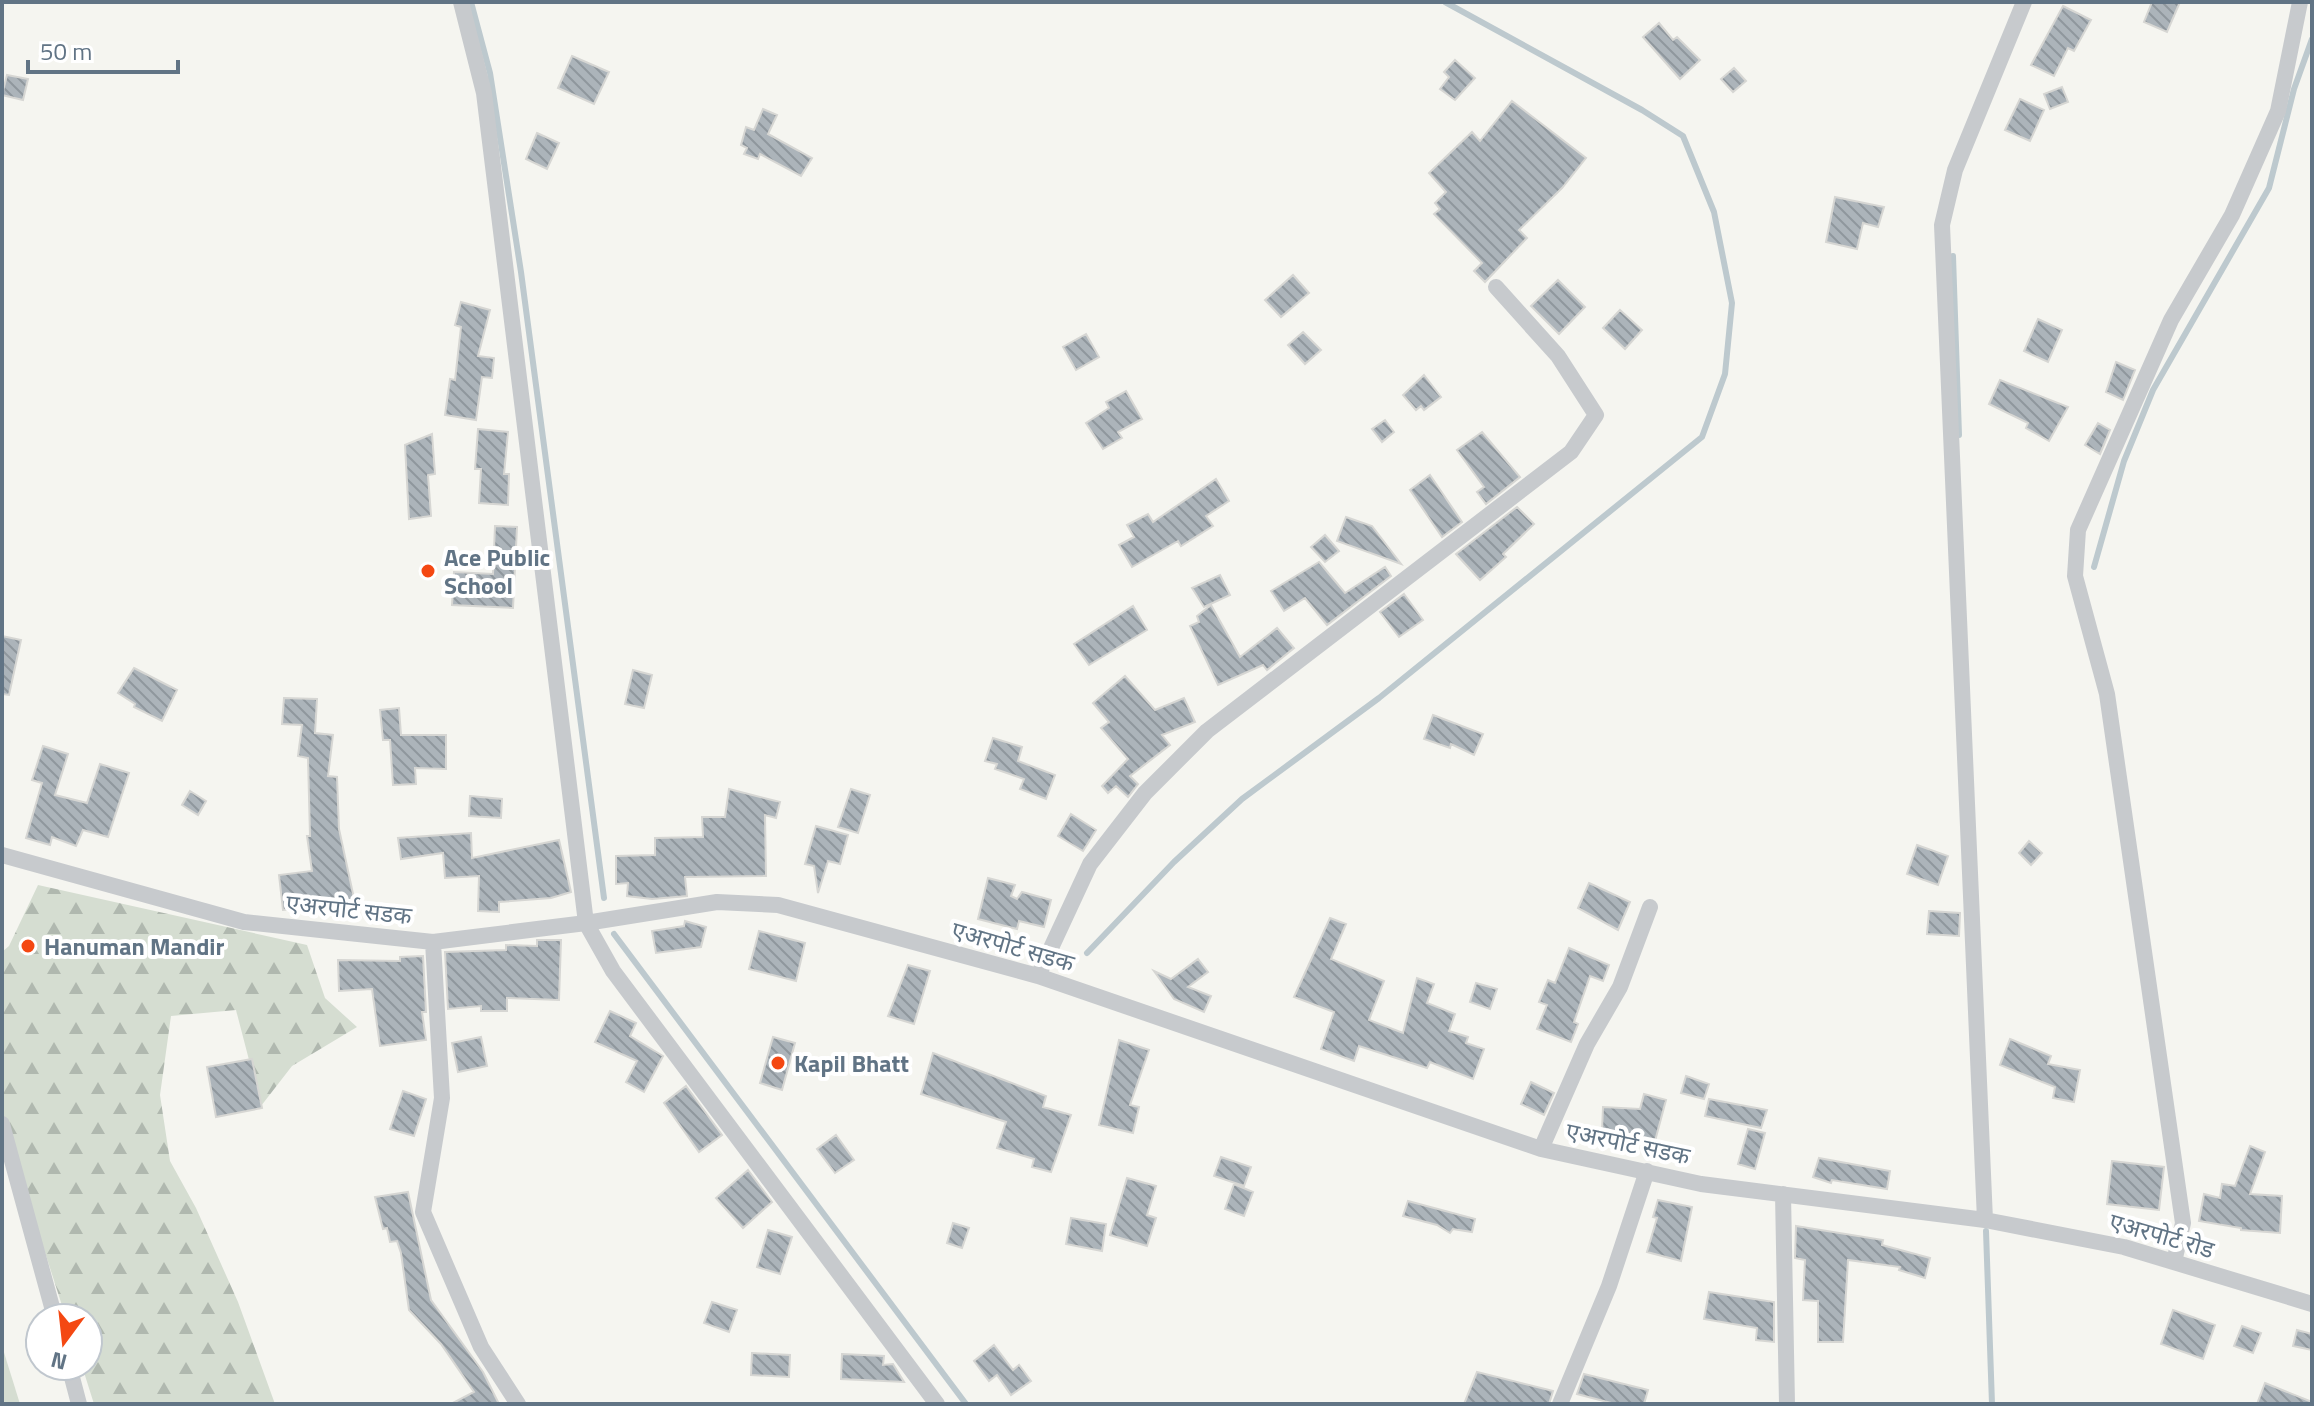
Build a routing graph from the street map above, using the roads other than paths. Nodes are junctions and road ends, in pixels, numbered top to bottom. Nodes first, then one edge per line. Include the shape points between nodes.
1 (461, 2) edge
2 (2024, 2) edge
3 (2300, 2) edge
4 (1496, 287) dead end
5 (2, 855) edge
6 (1650, 907) dead end
7 (586, 923) junction
8 (433, 942) junction
9 (1038, 976) junction
10 (2, 1124) edge
11 (1541, 1149) junction
12 (1647, 1171) junction
13 (1783, 1194) junction
14 (1990, 1221) junction
15 (2174, 1262) junction
16 (51, 1302) edge
17 (2312, 1304) edge
18 (73, 1382) edge
19 (79, 1404) edge
20 (518, 1404) edge
21 (937, 1404) edge
22 (1560, 1404) edge
23 (1787, 1404) edge

1 - 7 street via 484,93
2 - 14 street via 1955,170 1942,225
3 - 15 street via 2278,111 2232,215 2171,320 2078,530 2075,576 2107,694 2183,1223
4 - 9 street via 1558,356 1596,415 1571,452 1207,731 1145,793 1090,864
5 - 8 street, एअरपोर्ट सडक via 244,922
6 - 11 street via 1620,987 1587,1044
7 - 8 street, एअरपोर्ट सडक
7 - 9 street, एअरपोर्ट सडक via 717,902 778,905
7 - 21 street via 613,971
8 - 20 street via 442,1098 423,1212 481,1347
9 - 11 street, एअरपोर्ट सडक
10 - 16 street
11 - 12 street, एअरपोर्ट सडक
12 - 13 street, एअरपोर्ट सडक
12 - 22 street via 1609,1286
13 - 14 street, एअरपोर्ट सडक
13 - 23 street
14 - 15 street, एअरपोर्ट रोड
15 - 17 street, एअरपोर्ट रोड
18 - 19 street

